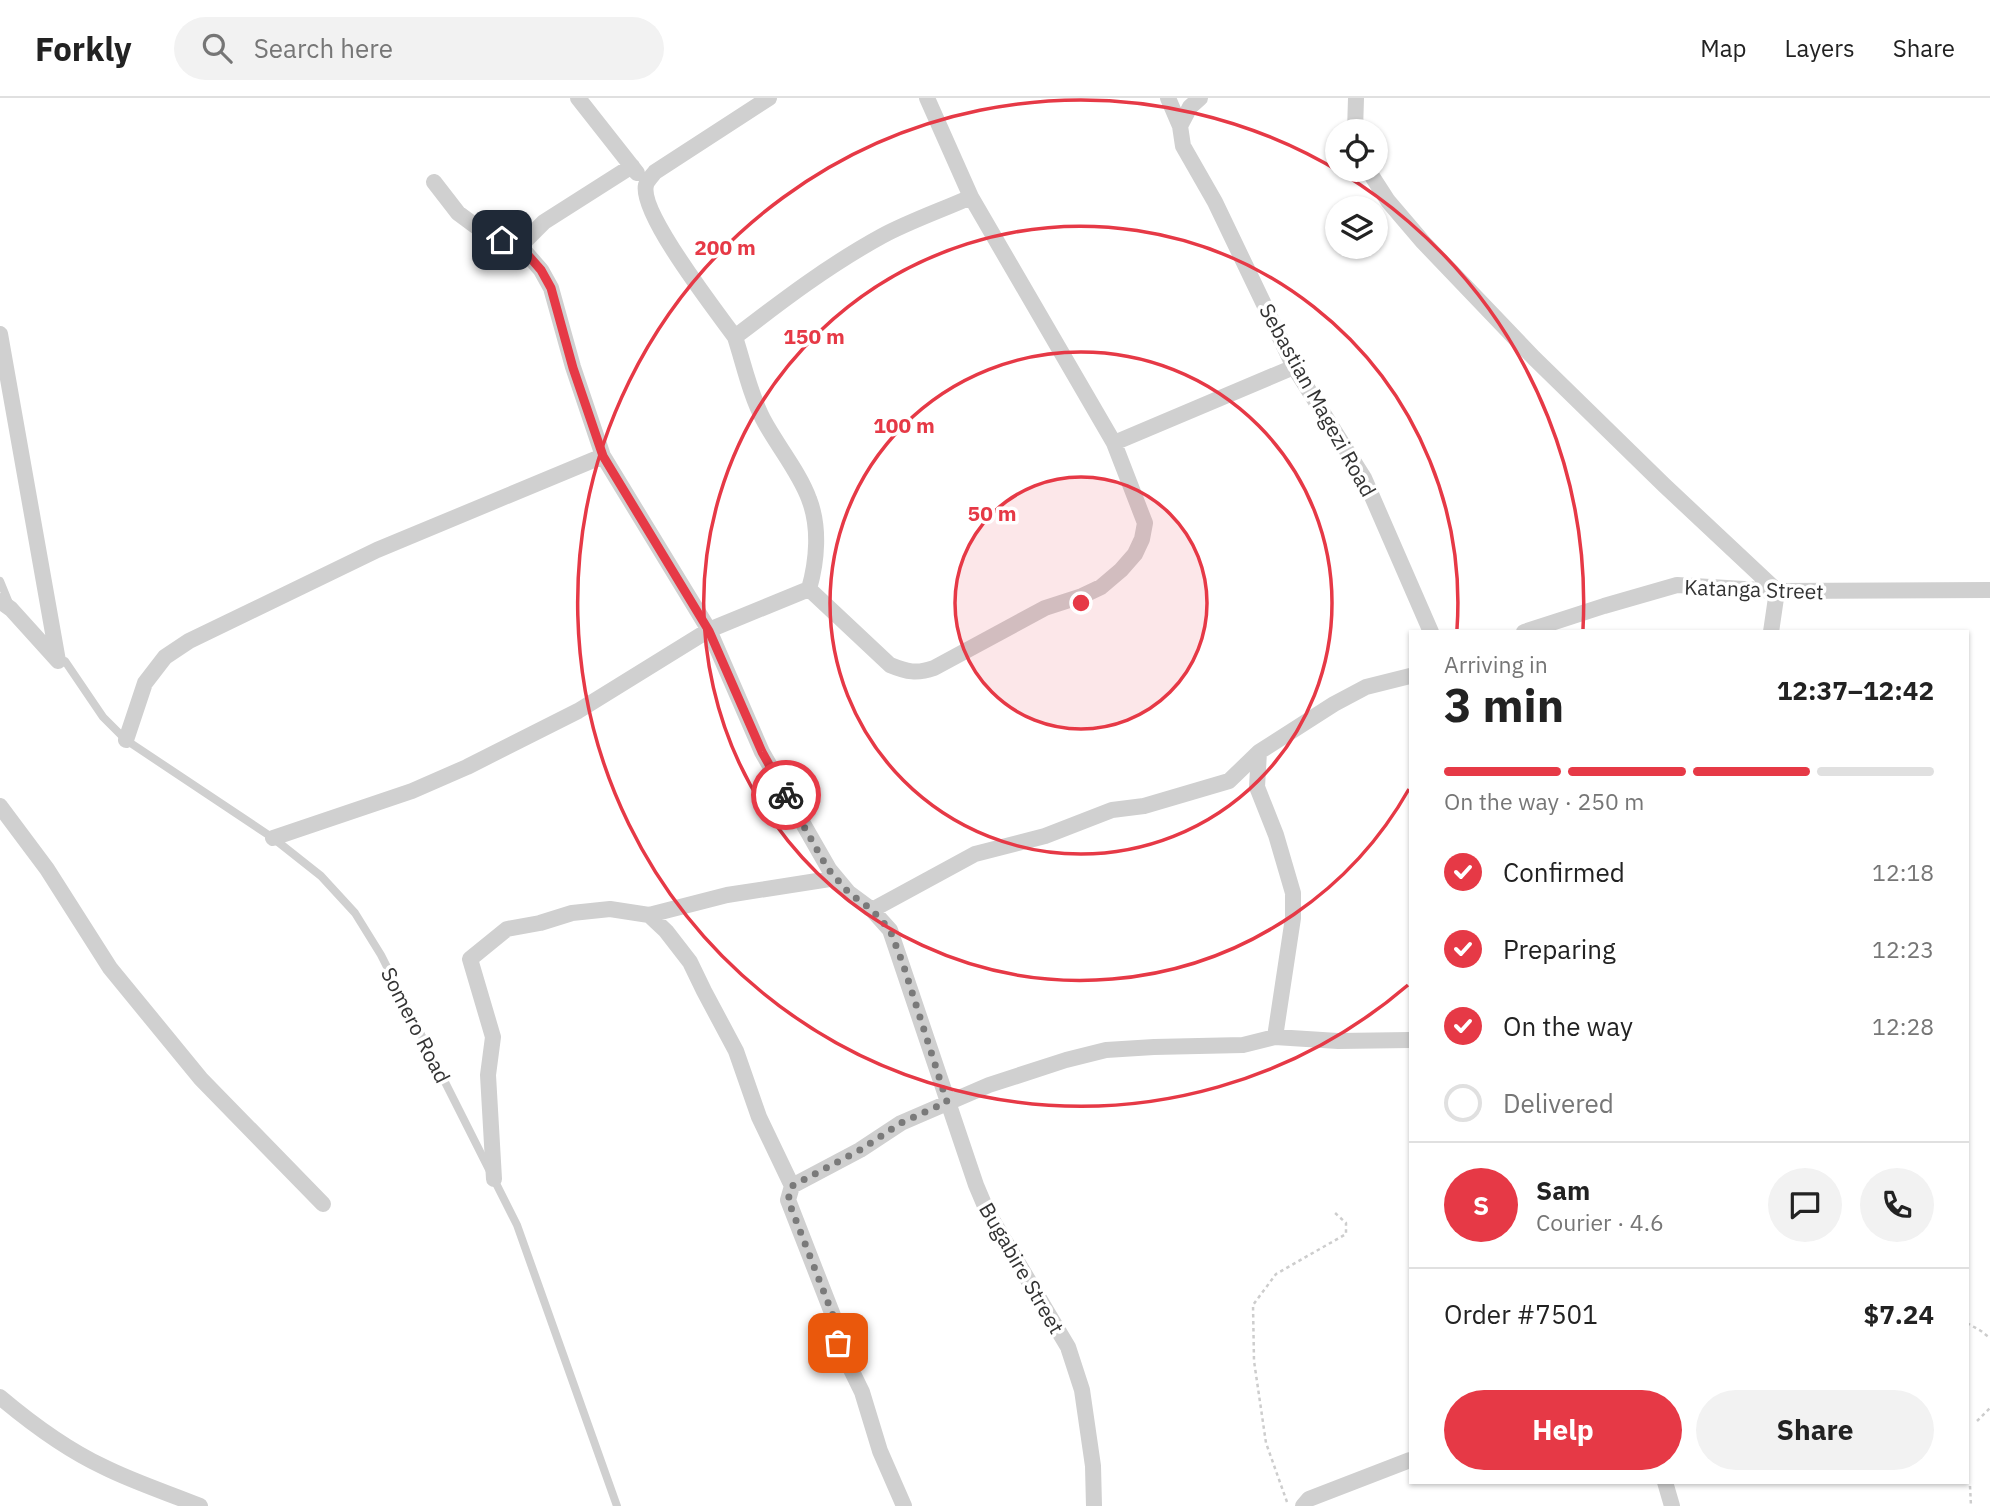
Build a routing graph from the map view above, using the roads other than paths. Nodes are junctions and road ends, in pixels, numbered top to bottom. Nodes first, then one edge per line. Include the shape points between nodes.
1 (578, 98) edge
2 (769, 98) edge
3 (927, 98) edge
4 (1168, 98) edge
5 (1200, 98) edge
6 (1356, 98) edge
7 (1355, 119) edge
8 (1180, 126) junction
9 (632, 166) junction
10 (434, 182) dead end
11 (1376, 182) edge
12 (646, 184) junction
13 (971, 197) junction
14 (520, 246) junction
15 (0, 334) edge
16 (735, 337) junction
17 (1294, 367) junction
18 (1114, 443) junction
19 (603, 456) junction
20 (0, 581) edge
21 (809, 589) junction
22 (1990, 590) edge
23 (1777, 591) junction
24 (6, 605) edge
25 (1430, 630) edge
26 (1530, 630) edge
27 (1771, 630) edge
28 (709, 631) junction
29 (58, 661) junction
30 (1409, 676) edge
31 (125, 740) junction
32 (1259, 752) junction
33 (1229, 781) junction
34 (1256, 787) junction
35 (0, 806) edge
36 (273, 838) junction
37 (836, 878) junction
38 (872, 910) junction
39 (649, 915) junction
40 (1275, 1037) junction
41 (1409, 1040) edge
42 (974, 1092) junction
43 (947, 1102) junction
44 (957, 1128) junction
45 (494, 1178) junction
46 (792, 1186) junction
47 (323, 1204) dead end
48 (0, 1397) edge
49 (1409, 1460) edge
50 (1666, 1484) edge
51 (200, 1506) edge
52 (617, 1506) edge
53 (904, 1506) edge
54 (1094, 1506) edge
55 (1303, 1506) edge
56 (1672, 1506) edge

1 - 9 street
2 - 12 street via 654,172
3 - 13 street
4 - 8 street, Sebastian Magezi Road
5 - 8 street
6 - 7 street
8 - 17 street, Sebastian Magezi Road via 1183,146 1216,202
9 - 12 street
9 - 14 street via 544,222
10 - 14 street, Bugabire Street via 467,220 485,233
11 - 23 street via 1423,242 1534,358
12 - 16 street via 651,212
13 - 16 street via 850,255
13 - 18 street
14 - 19 street, Bugabire Street via 551,288
15 - 29 street
16 - 21 street via 763,418 809,496 817,559
17 - 18 street
17 - 25 street, Sebastian Magezi Road via 1364,478
18 - 21 street via 1145,523 1135,554 1101,587 1045,608 934,668 919,673 890,665
19 - 28 street, Bugabire Street
19 - 31 street via 377,551 189,641 165,657 145,683
20 - 24 lane
21 - 28 street
22 - 23 street, Katanga Street
23 - 26 street, Katanga Street via 1677,586
23 - 27 street
24 - 29 street
28 - 36 street via 578,711 467,767 412,791
28 - 37 street, Bugabire Street via 762,752
29 - 31 lane, Somero Road via 65,662 103,718
30 - 32 street via 1350,695
31 - 36 lane, Somero Road
32 - 33 street
32 - 34 street
33 - 34 street
33 - 38 street via 1144,806 1112,810 1045,836 975,854
34 - 40 street via 1293,893
35 - 47 street via 110,968 201,1079
36 - 45 lane, Somero Road via 321,876 355,913 381,955
37 - 38 street, Bugabire Street
37 - 39 street via 727,895
38 - 43 street, Bugabire Street via 890,930
39 - 45 street via 610,909 572,913 507,929 470,959 493,1037 488,1075
39 - 46 street via 690,961 736,1051 759,1117
40 - 41 street
40 - 42 street via 1243,1045 1106,1050
42 - 43 street
42 - 44 street
43 - 44 street, Bugabire Street
43 - 46 street
44 - 54 street, Bugabire Street via 987,1211 1068,1347 1083,1390
45 - 52 lane, Somero Road via 517,1225
46 - 53 street via 788,1200 834,1318 838,1343 862,1392 880,1451
48 - 51 street via 63,1444 104,1467
49 - 55 street via 1309,1499
50 - 56 street

